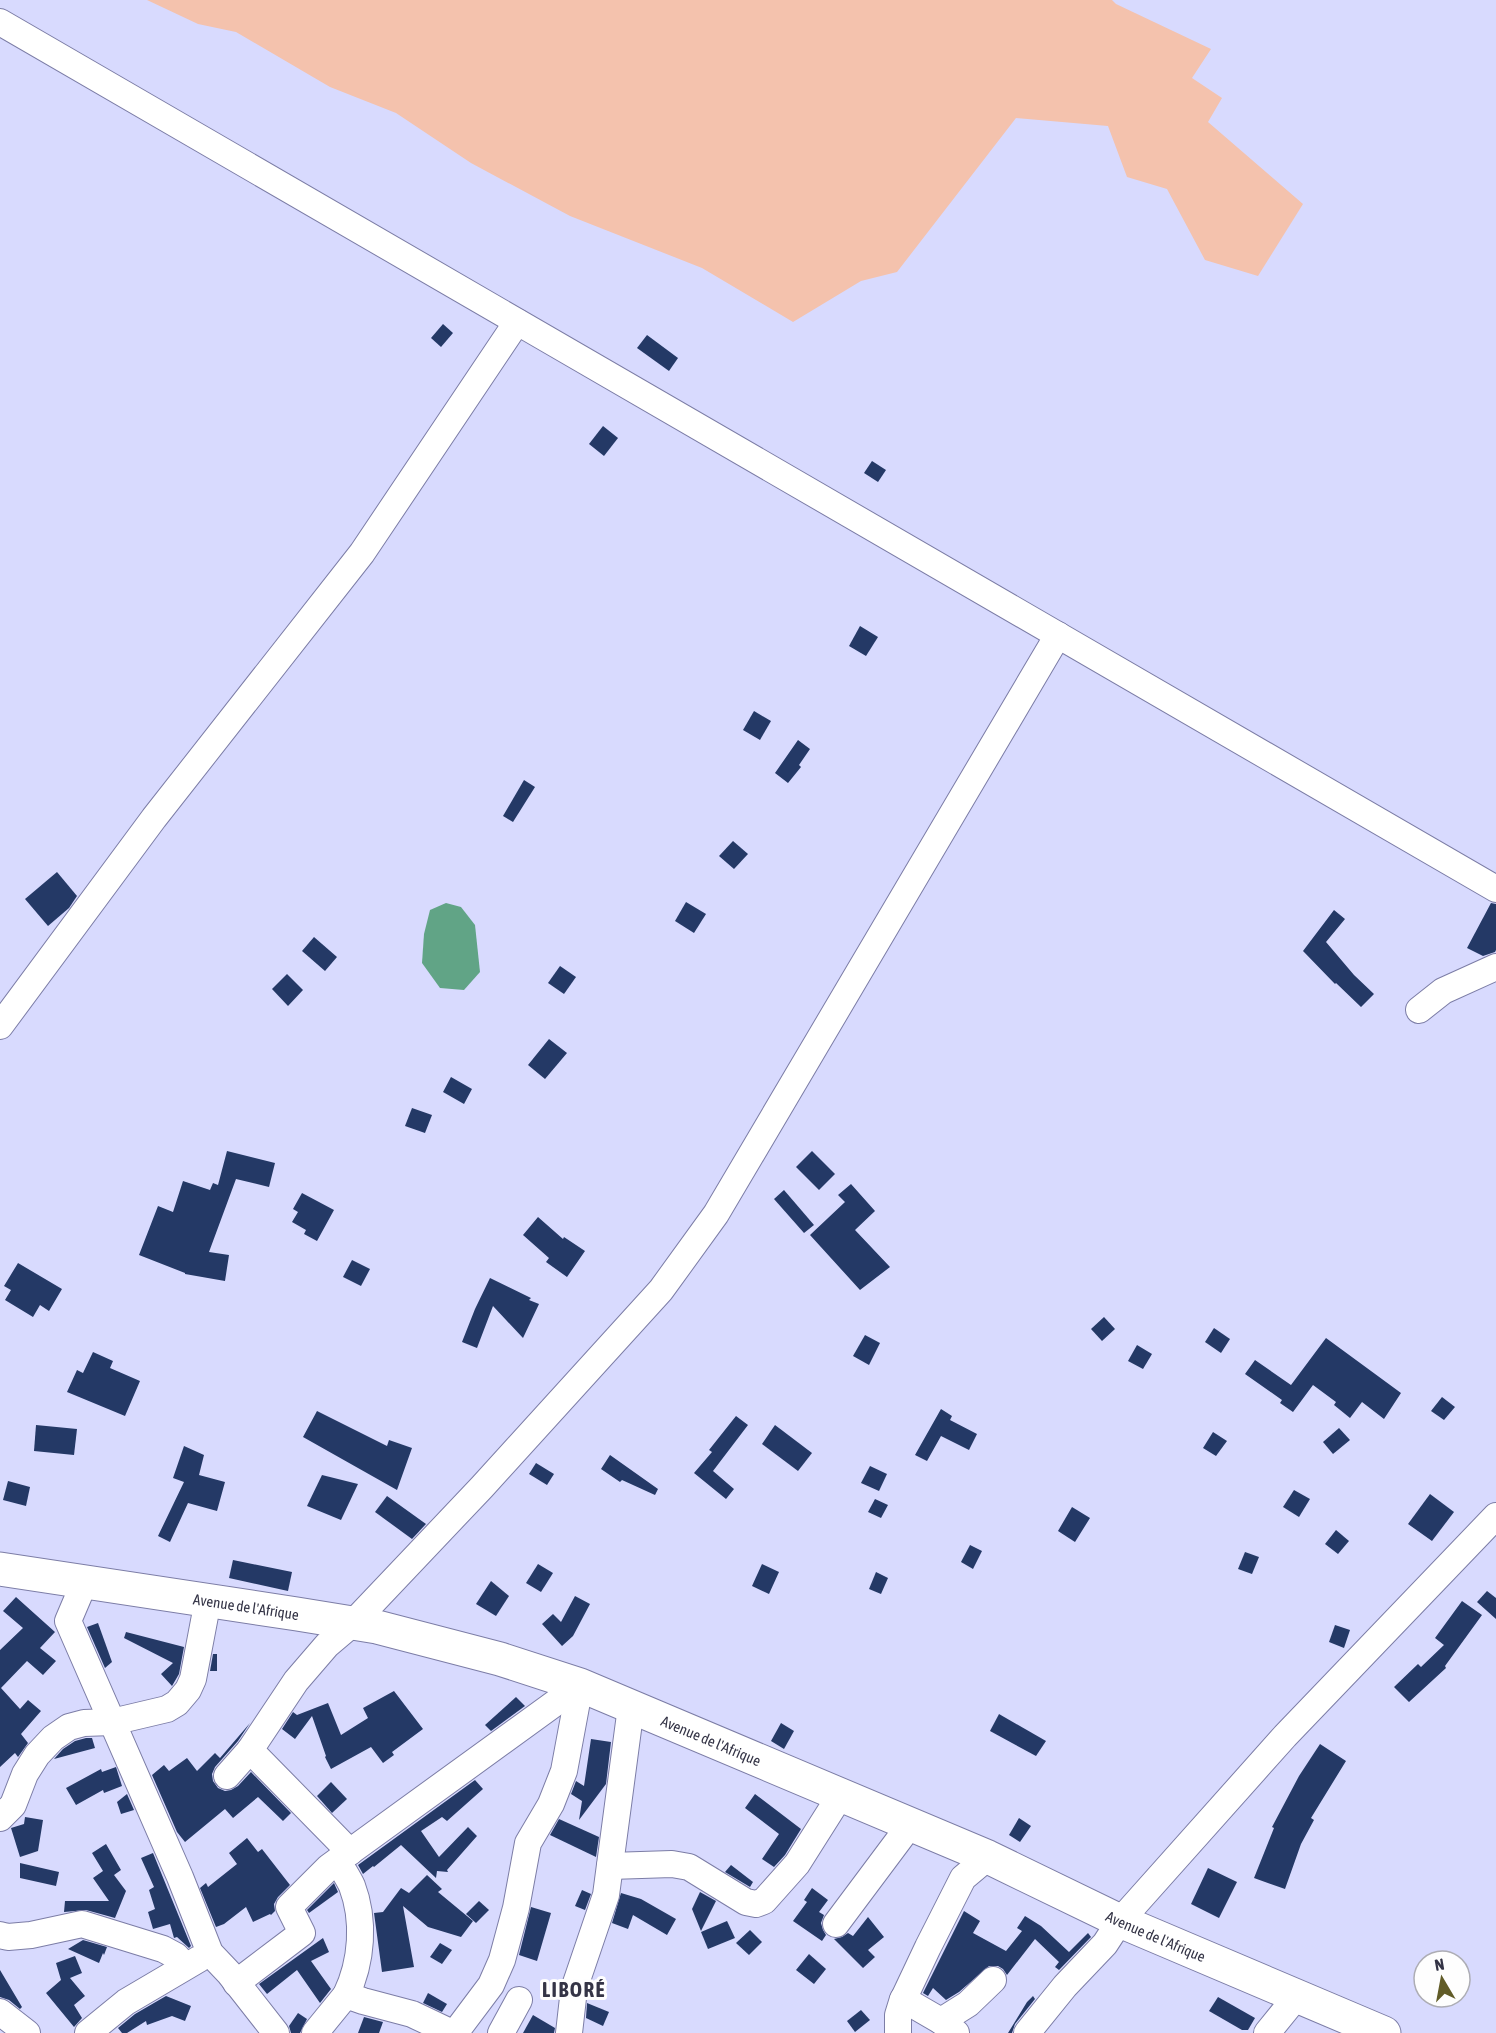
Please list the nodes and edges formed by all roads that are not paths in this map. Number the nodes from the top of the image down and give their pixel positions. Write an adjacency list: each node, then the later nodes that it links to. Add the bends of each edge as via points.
1 (0, 22): 2 (street)
2 (517, 322): 3 (street); 7 (street, via 362,553 154,818)
3 (1058, 635): 4 (street); 12 (street, via 716,1214 661,1290)
4 (1496, 889)
5 (1496, 967): 6 (street, via 1443,991)
6 (1419, 1010)
7 (0, 1026)
8 (1496, 1516): 24 (street, via 1285,1736)
9 (0, 1569): 10 (main road, Avenue de l'Afrique)
10 (85, 1581): 11 (main road, Avenue de l'Afrique); 15 (street, via 68,1621)
11 (208, 1600): 12 (main road, Avenue de l'Afrique); 15 (street, via 188,1690 167,1709)
12 (353, 1623): 13 (main road, Avenue de l'Afrique, via 500,1659); 16 (street, via 297,1681)
13 (580, 1685): 14 (main road, Avenue de l'Afrique); 21 (street); 41 (street, via 564,1771 551,1804 528,1843 502,1960 491,1985)
14 (631, 1707): 18 (main road, Avenue de l'Afrique); 23 (street)
15 (112, 1722): 19 (street, via 69,1727 53,1738 37,1755 13,1805); 27 (street)
16 (250, 1750): 17 (street); 21 (street)
17 (227, 1776)
18 (840, 1796): 20 (main road, Avenue de l'Afrique); 23 (street, via 797,1864 764,1901 756,1904 746,1902 688,1867)
19 (0, 1818)
20 (910, 1826): 22 (main road, Avenue de l'Afrique); 25 (street)
21 (344, 1857): 30 (street, via 289,1906 302,1933); 31 (street, via 357,1904 359,1931 358,1961)
22 (988, 1857): 24 (main road, Avenue de l'Afrique); 33 (street, via 963,1878)
23 (610, 1866): 43 (street, via 606,1895 574,1989)
24 (1120, 1921): 32 (main road, Avenue de l'Afrique); 45 (street, via 1106,1944)
25 (836, 1924)
26 (0, 1935): 28 (street, via 31,1935 82,1924 163,1950)
27 (210, 1953): 28 (street); 30 (street)
28 (185, 1966): 38 (street, via 126,2002)
29 (993, 1980): 36 (street)
30 (236, 1983): 39 (street)
31 (346, 1995): 40 (street); 41 (street, via 412,2014)
32 (1297, 1996): 46 (street); 47 (main road, Avenue de l'Afrique)
33 (903, 1999): 36 (street); 44 (street)
34 (519, 2000): 42 (street)
35 (0, 2012): 37 (street)
36 (948, 2027)
37 (27, 2033)
38 (88, 2033)
39 (276, 2033)
40 (315, 2033)
41 (454, 2033)
42 (501, 2033)
43 (569, 2033)
44 (898, 2033)
45 (1027, 2033)
46 (1266, 2033)
47 (1384, 2033)

